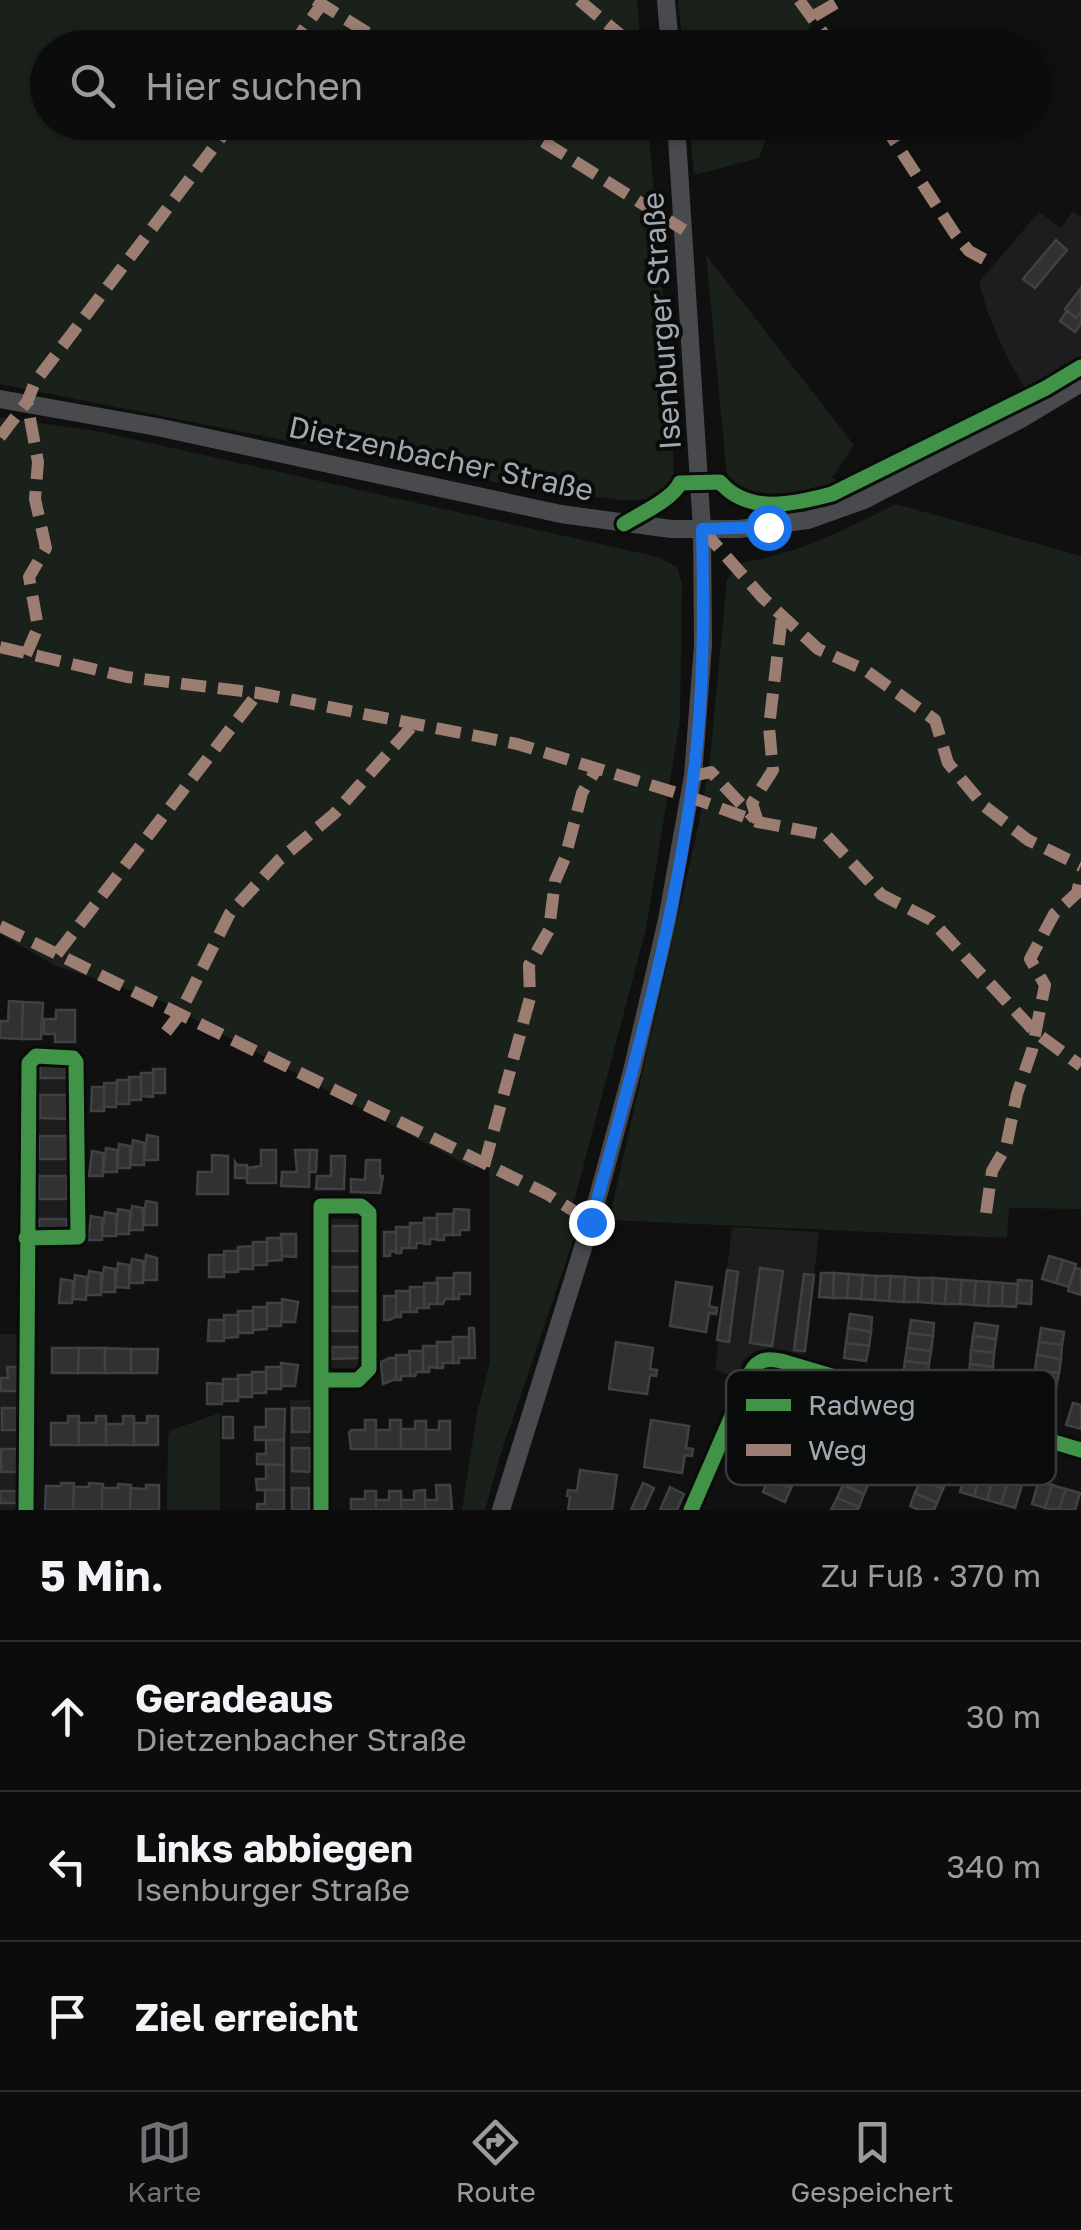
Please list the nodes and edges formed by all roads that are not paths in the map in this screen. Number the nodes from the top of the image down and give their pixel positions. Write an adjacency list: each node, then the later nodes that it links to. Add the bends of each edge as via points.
1 (666, 0): 2 (main road)
2 (668, 30)
3 (677, 140): 6 (main road, Isenburger Straße)
4 (1081, 383): 6 (main road, Dietzenbacher Straße, via 845,508 788,524)
5 (0, 400): 6 (main road, Dietzenbacher Straße, via 126,420 561,514)
6 (702, 529): 16 (main road, Isenburger Straße, via 698,732 667,920 591,1222)
7 (26, 1238): 7 (street, via 29,1063 36,1056 73,1058 78,1237); 14 (street)
8 (752, 1370): 9 (street, via 767,1360)
9 (813, 1370)
10 (321, 1380): 10 (street, via 358,1380 369,1369 369,1213 361,1206 321,1206); 15 (street)
11 (726, 1430): 17 (street)
12 (1056, 1443): 13 (street)
13 (1081, 1450)
14 (26, 1510)
15 (321, 1510)
16 (501, 1510)
17 (691, 1510)

